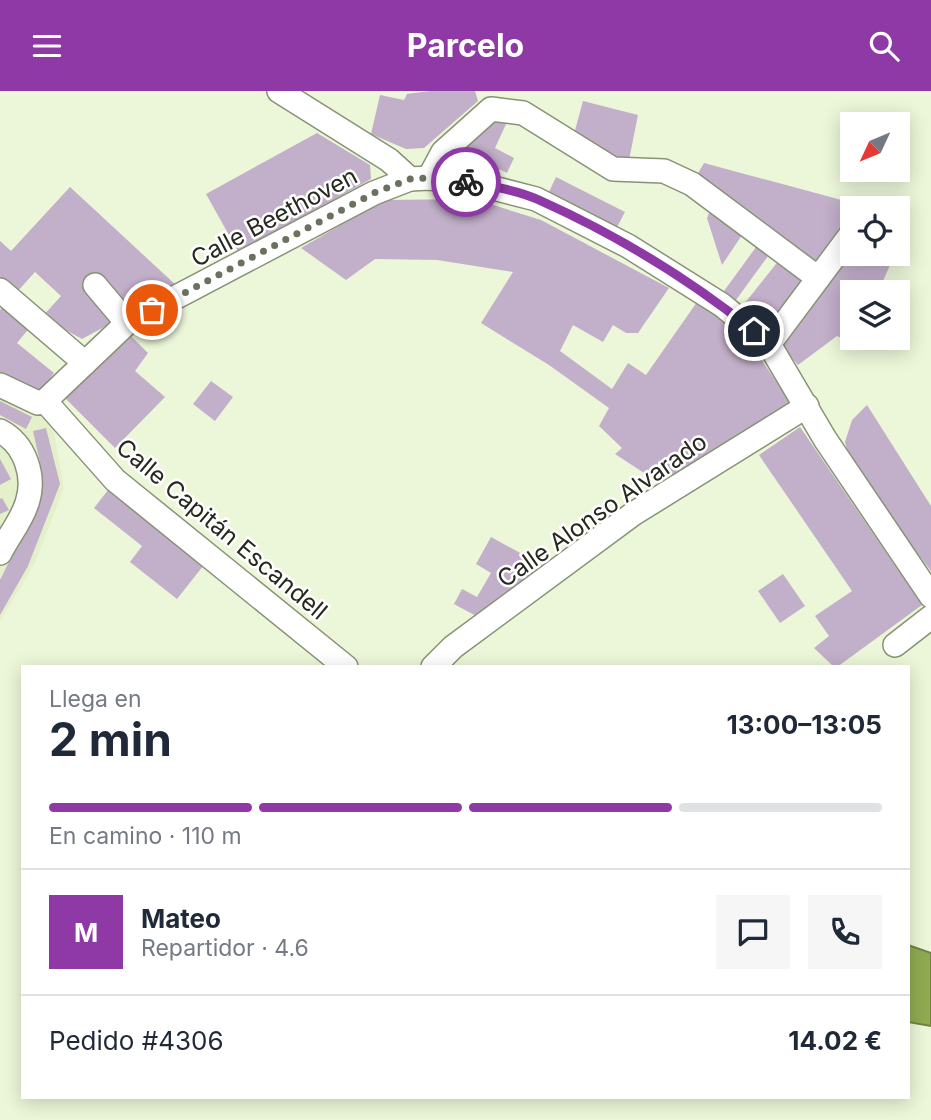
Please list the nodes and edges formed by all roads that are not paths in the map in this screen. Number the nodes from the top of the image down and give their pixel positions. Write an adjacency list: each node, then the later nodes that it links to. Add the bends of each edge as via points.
1 (279, 91): 2 (street)
2 (420, 179): 4 (street, via 491,109 523,113 613,169 664,171 692,184); 7 (street, Calle Beethoven, via 374,193); 8 (street, via 474,183 536,199 628,246 722,305)
3 (840, 249): 4 (street)
4 (818, 278): 8 (street)
5 (95, 285): 7 (street)
6 (0, 290): 9 (street)
7 (127, 323): 9 (street, Calle Beethoven)
8 (769, 344): 12 (street)
9 (85, 363): 11 (street, Calle Beethoven)
10 (0, 385): 11 (street, via 38,403)
11 (45, 401): 18 (street, Calle Capitán Escandell, via 115,480)
12 (807, 406): 15 (street); 19 (street, Calle Alonso Alvarado, via 634,514)
13 (0, 431): 14 (street, via 25,454 29,472 27,503)
14 (0, 552)
15 (931, 596)
16 (931, 617): 17 (street)
17 (895, 645)
18 (344, 665)
19 (435, 665)

